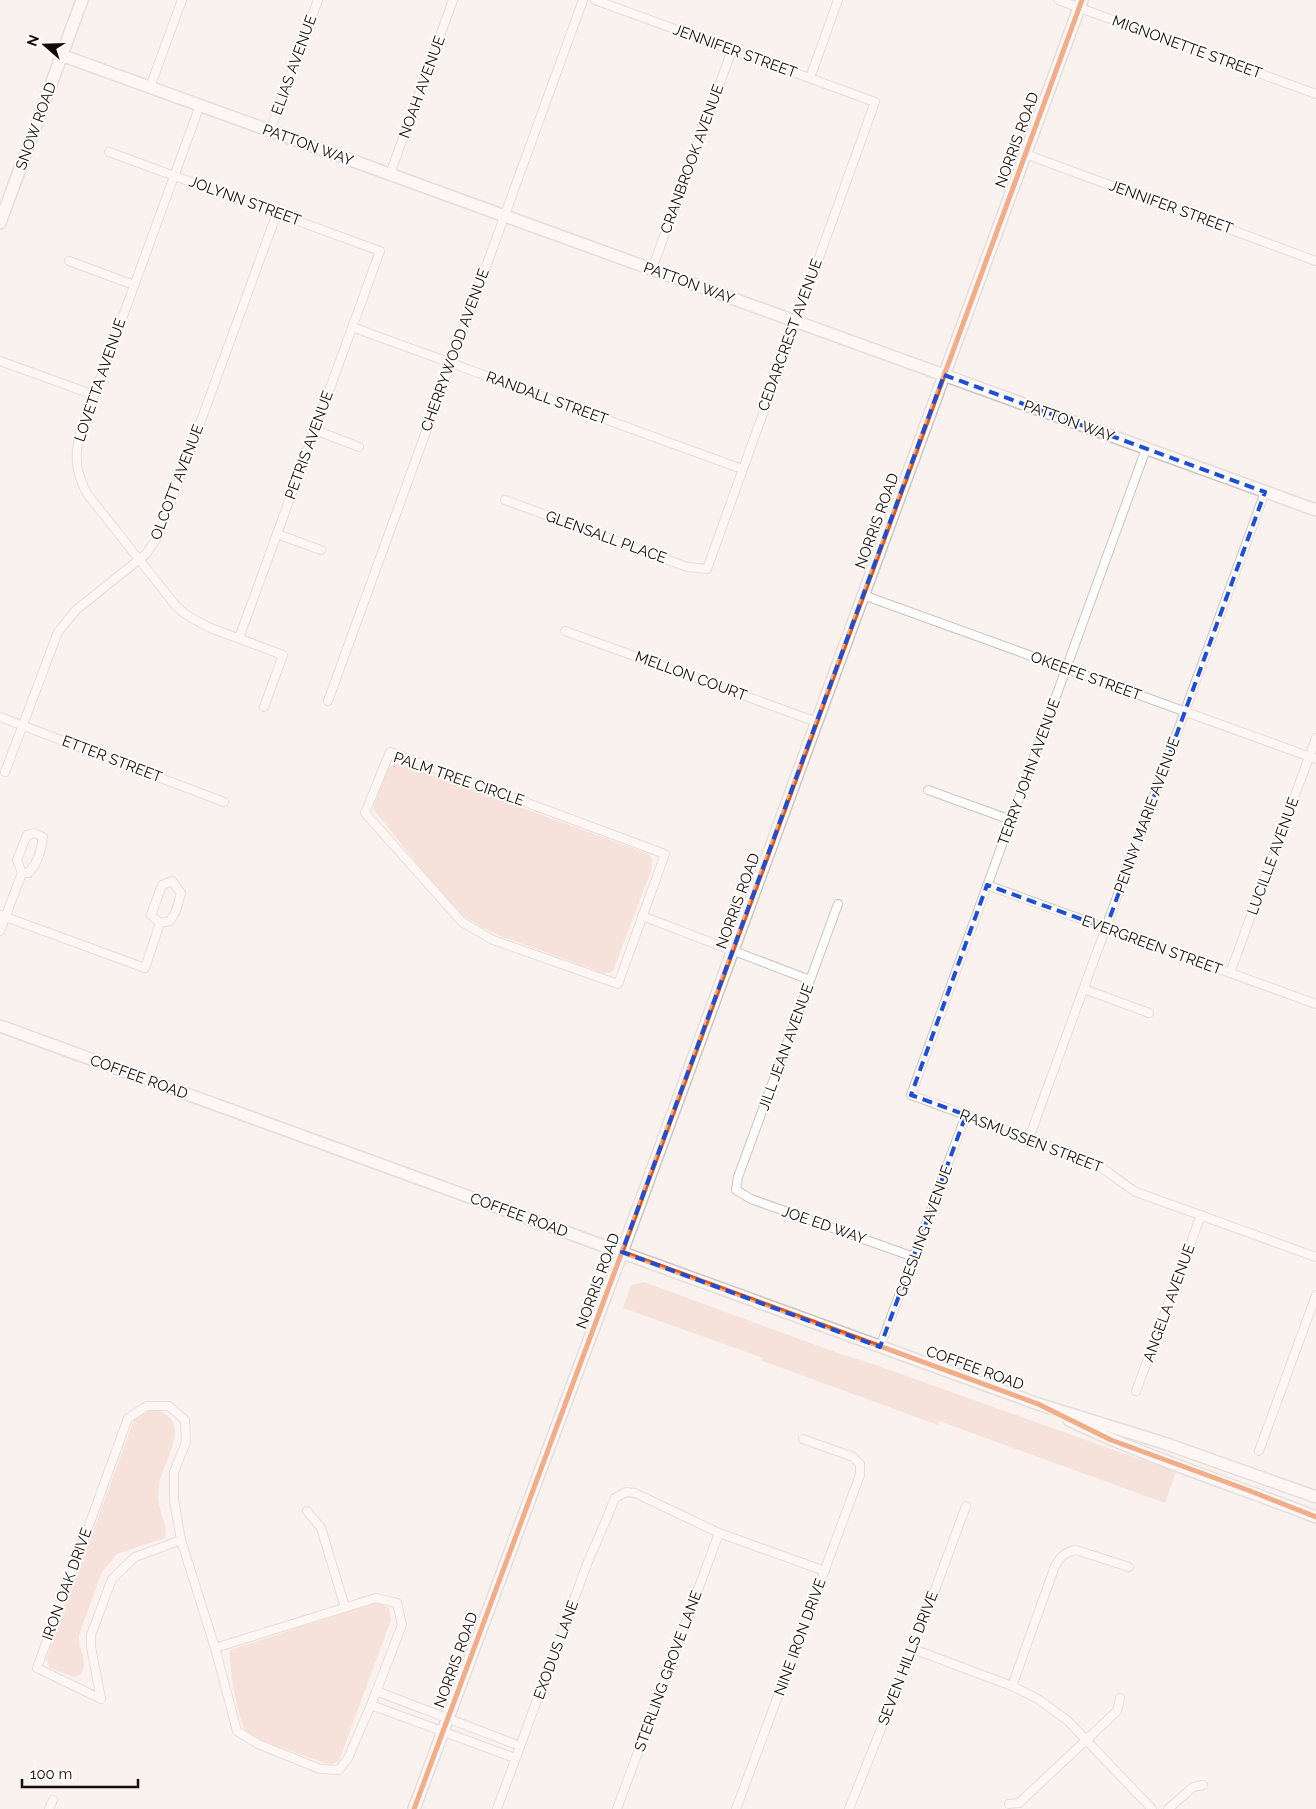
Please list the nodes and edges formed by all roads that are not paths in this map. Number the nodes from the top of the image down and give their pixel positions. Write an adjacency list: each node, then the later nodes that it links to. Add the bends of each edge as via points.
1 (82, 0): 11 (street, SNOW ROAD)
2 (182, 0): 13 (street)
3 (318, 0): 17 (street, ELIAS AVENUE)
4 (453, 0): 20 (street, NOAH AVENUE)
5 (583, 0): 23 (street, CHERRYWOOD AVENUE)
6 (595, 0): 10 (street, JENNIFER STREET)
7 (838, 0): 12 (street)
8 (1058, 0): 9 (street, MIGNONETTE STREET)
9 (1080, 4): 14 (street, MIGNONETTE STREET); 19 (street, NORRIS ROAD)
10 (732, 50): 12 (street, JENNIFER STREET); 28 (street, CRANBROOK AVENUE)
11 (61, 55): 13 (street, PATTON WAY); 24 (street, SNOW ROAD)
12 (810, 78): 15 (street, JENNIFER STREET)
13 (150, 87): 16 (street, PATTON WAY)
14 (1316, 94)
15 (875, 102): 30 (street, CEDARCREST AVENUE)
16 (200, 105): 17 (street, PATTON WAY); 21 (street, LOVETTA AVENUE)
17 (270, 131): 20 (street, PATTON WAY)
18 (109, 152): 21 (street, JOLYNN STREET)
19 (1025, 154): 27 (street, JENNIFER STREET); 34 (street, NORRIS ROAD)
20 (390, 174): 23 (street, PATTON WAY)
21 (174, 175): 22 (street, JOLYNN STREET); 29 (street, LOVETTA AVENUE)
22 (277, 213): 25 (street, JOLYNN STREET); 45 (street, OLCOTT AVENUE, via 159,535)
23 (504, 216): 28 (street, PATTON WAY); 33 (street, CHERRYWOOD AVENUE)
24 (0, 223)
25 (380, 251): 31 (street, PETRIS AVENUE)
26 (69, 261): 29 (street)
27 (1316, 261)
28 (652, 269): 30 (street, PATTON WAY)
29 (134, 285): 35 (street, LOVETTA AVENUE)
30 (795, 322): 34 (street, PATTON WAY); 39 (street, CEDARCREST AVENUE)
31 (352, 327): 33 (street, RANDALL STREET); 36 (street, PETRIS AVENUE)
32 (0, 361): 35 (street)
33 (450, 363): 39 (street, RANDALL STREET); 51 (street, CHERRYWOOD AVENUE)
34 (944, 375): 38 (street, PATTON WAY); 47 (street, NORRIS ROAD)
35 (94, 395): 45 (street, LOVETTA AVENUE, via 78,437 78,473 88,495)
36 (315, 430): 37 (street); 43 (street, PETRIS AVENUE)
37 (359, 447)
38 (1146, 449): 40 (street, PATTON WAY); 50 (street, TERRY JOHN AVENUE)
39 (742, 469): 46 (street, CEDARCREST AVENUE)
40 (1265, 492): 42 (street, PATTON WAY); 53 (street, PENNY MARIE AVENUE)
41 (505, 500): 46 (street, GLENSALL PLACE, via 688,566)
42 (1316, 510)
43 (277, 534): 44 (street); 49 (street, PETRIS AVENUE)
44 (321, 550)
45 (139, 560): 49 (street, LOVETTA AVENUE, via 185,614); 56 (street, OLCOTT AVENUE, via 66,621 53,643)
46 (707, 569)
47 (863, 595): 50 (street, OKEEFE STREET); 55 (street, NORRIS ROAD)
48 (565, 630): 55 (street, MELLON COURT)
49 (239, 638): 52 (street, LOVETTA AVENUE, via 283,654)
50 (1066, 669): 53 (street, OKEEFE STREET); 62 (street, TERRY JOHN AVENUE)
51 (328, 701)
52 (264, 707)
53 (1185, 712): 58 (street, OKEEFE STREET); 69 (street, PENNY MARIE AVENUE)
54 (0, 717): 56 (street, ETTER STREET)
55 (817, 722): 71 (street, NORRIS ROAD)
56 (24, 725): 59 (street, OLCOTT AVENUE); 61 (street, ETTER STREET)
57 (1316, 738): 58 (street, LUCILLE AVENUE)
58 (1313, 758): 72 (street, LUCILLE AVENUE)
59 (5, 772)
60 (928, 790): 62 (street)
61 (224, 802)
62 (1011, 820): 64 (street, TERRY JOHN AVENUE)
63 (22, 873): 63 (street, via 17,860 21,847 27,835 35,833 43,837 40,852 29,874); 66 (street)
64 (988, 885): 69 (street, EVERGREEN STREET); 78 (street, TERRY JOHN AVENUE)
65 (838, 904): 73 (street, JILL JEAN AVENUE)
66 (3, 916): 68 (street, via 144,968); 70 (street)
67 (642, 916): 67 (street, PALM TREE CIRCLE, via 618,984 493,940 462,922 365,813 390,752 665,854); 71 (street)
68 (160, 923): 68 (street, via 151,915 162,885 172,881 181,893 176,911 170,921)
69 (1106, 928): 72 (street, EVERGREEN STREET); 74 (street, PENNY MARIE AVENUE)
70 (0, 931)
71 (732, 951): 73 (street); 83 (street, NORRIS ROAD)
72 (1230, 973): 75 (street, EVERGREEN STREET)
73 (810, 980): 81 (street, JILL JEAN AVENUE)
74 (1084, 989): 76 (street); 80 (street, PENNY MARIE AVENUE)
75 (1316, 1004)
76 (1149, 1013)
77 (0, 1026): 83 (street, COFFEE ROAD)
78 (911, 1095): 79 (street, RASMUSSEN STREET)
79 (966, 1115): 80 (street, RASMUSSEN STREET); 84 (street, GOESLING AVENUE)
80 (1029, 1138): 82 (street, RASMUSSEN STREET, via 1100,1165 1136,1192)
81 (736, 1190): 84 (street, JOE ED WAY, via 751,1199)
82 (1201, 1215): 85 (street, RASMUSSEN STREET); 88 (street, ANGELA AVENUE)
83 (622, 1252): 87 (street, COFFEE ROAD); 107 (street, NORRIS ROAD)
84 (914, 1257): 87 (street, GOESLING AVENUE)
85 (1316, 1257)
86 (1316, 1294): 91 (street)
87 (880, 1347): 89 (street, COFFEE ROAD)
88 (1136, 1391)
89 (1038, 1404): 92 (street, COFFEE ROAD, via 1164,1443); 95 (street, COFFEE ROAD, via 1111,1440)
90 (803, 1439): 99 (street, NINE IRON DRIVE, via 853,1457 860,1464 860,1476)
91 (1258, 1451)
92 (1316, 1497)
93 (966, 1506): 102 (street, SEVEN HILLS DRIVE)
94 (307, 1511): 100 (street, via 321,1528)
95 (1316, 1517)
96 (719, 1533): 99 (street); 110 (street, EXODUS LANE, via 635,1494 626,1492 615,1498); 118 (street, STERLING GROVE LANE)
97 (181, 1540): 97 (street, IRON OAK DRIVE, via 174,1500 174,1472 186,1442 185,1420 169,1406 147,1406 128,1418 36,1668 101,1699 91,1635 112,1578 135,1557); 101 (street, IRON OAK DRIVE)
98 (1129, 1567): 103 (street, via 1076,1550 1062,1555 1055,1566)
99 (824, 1571): 119 (street, NINE IRON DRIVE)
100 (345, 1607): 101 (street, IRON OAK DRIVE); 104 (street, IRON OAK DRIVE, via 376,1598 397,1603 402,1625)
101 (215, 1648): 106 (street, IRON OAK DRIVE, via 237,1731 258,1744 320,1769 339,1770 348,1758)
102 (913, 1649): 103 (street); 120 (street, SEVEN HILLS DRIVE)
103 (1012, 1686): 109 (street, via 1054,1709)
104 (376, 1692): 106 (street, IRON OAK DRIVE); 107 (street)
105 (1120, 1698): 109 (street, via 1117,1710)
106 (371, 1704): 108 (street)
107 (448, 1720): 108 (street, NORRIS ROAD); 110 (street)
108 (443, 1731): 111 (street); 116 (street, NORRIS ROAD)
109 (1086, 1740): 114 (street, via 1019,1803); 121 (street)
110 (520, 1746): 111 (street, EXODUS LANE)
111 (515, 1758): 117 (street, EXODUS LANE)
112 (1203, 1785): 122 (street, via 1193,1786)
113 (53, 1800): 115 (street)
114 (1010, 1804)
115 (49, 1809)
116 (414, 1809)
117 (496, 1809)
118 (617, 1809)
119 (736, 1809)
120 (850, 1809)
121 (1152, 1809)
122 (1168, 1809)

